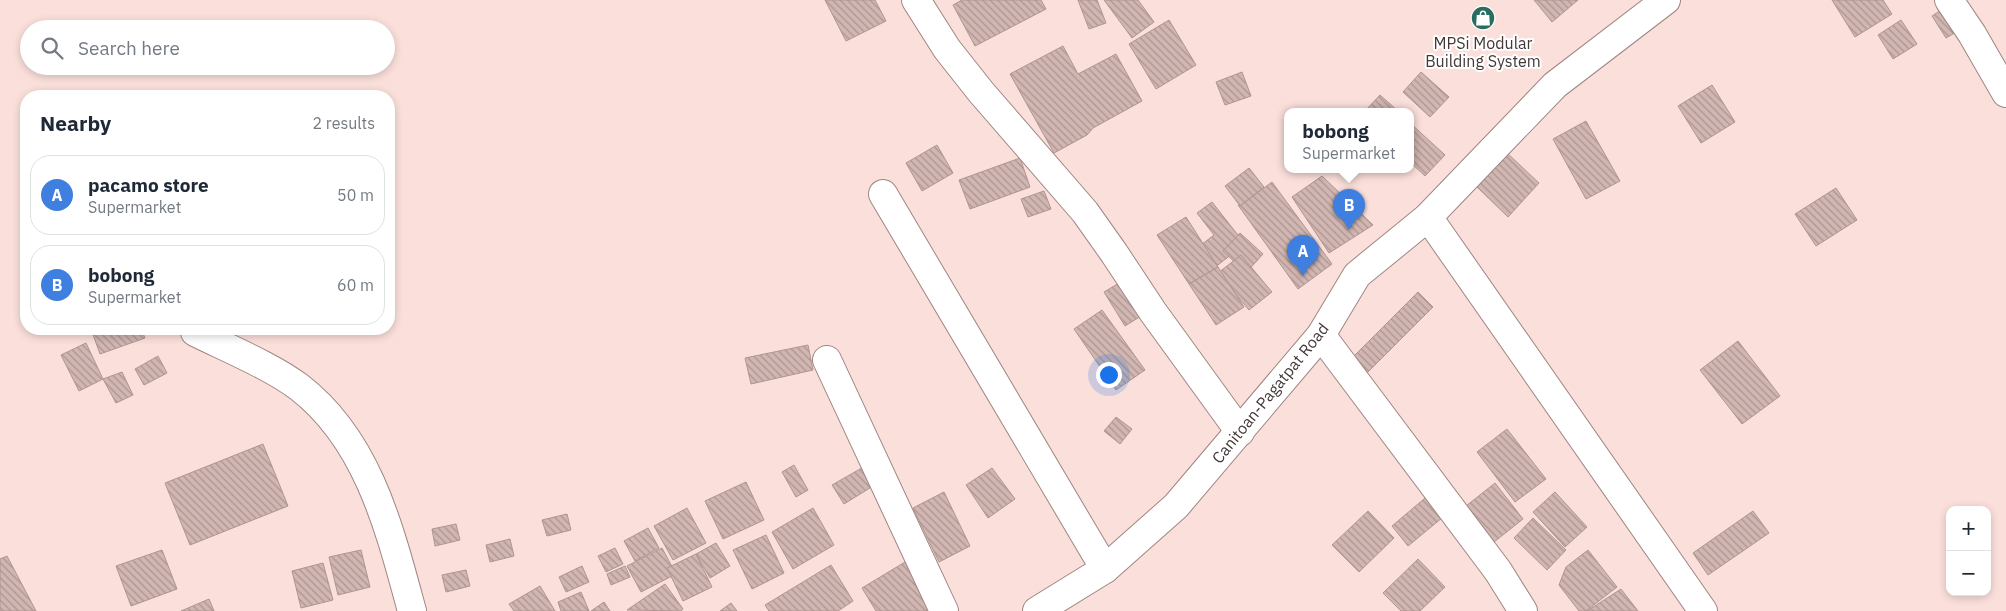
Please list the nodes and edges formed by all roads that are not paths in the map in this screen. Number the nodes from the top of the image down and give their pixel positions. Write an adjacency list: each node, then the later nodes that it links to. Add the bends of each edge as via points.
1 (916, 0): 10 (street, via 947,49 981,92 1085,212)
2 (1949, 0): 4 (street)
3 (1663, 1): 6 (street, Canitoan-Pagatpat Road, via 1555,85)
4 (2006, 94)
5 (883, 194): 11 (street)
6 (1428, 217): 8 (street, Canitoan-Pagatpat Road, via 1357,275); 16 (street)
7 (201, 335): 12 (street, via 299,387 322,407 344,435 381,505)
8 (1321, 335): 10 (street, Canitoan-Pagatpat Road); 15 (street, via 1498,571)
9 (827, 360): 13 (street)
10 (1240, 432): 11 (street, Canitoan-Pagatpat Road, via 1176,506)
11 (1105, 569): 14 (street, Canitoan-Pagatpat Road)
12 (412, 611)
13 (944, 611)
14 (1037, 611)
15 (1523, 611)
16 (1703, 611)

